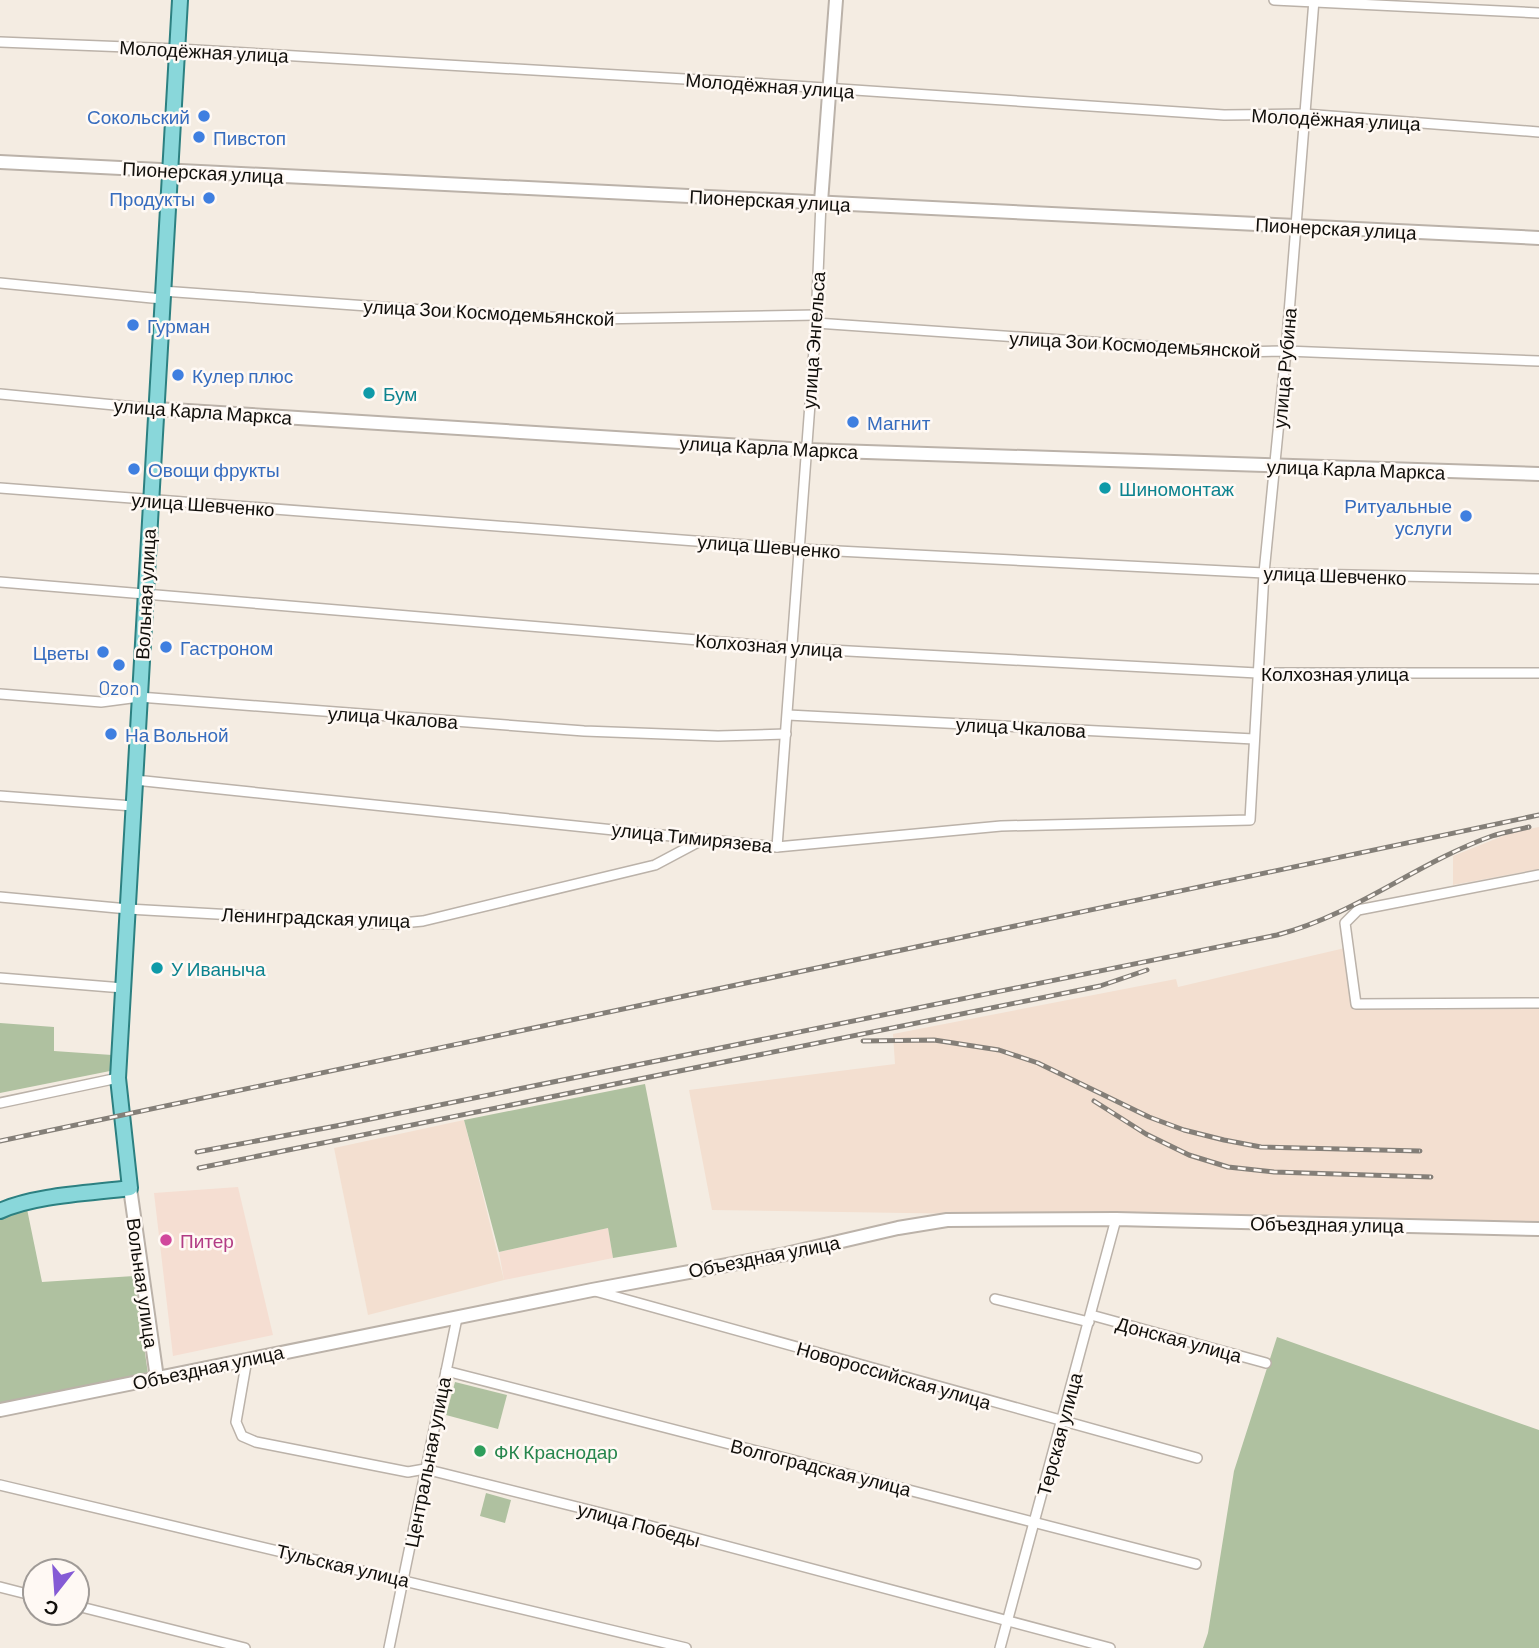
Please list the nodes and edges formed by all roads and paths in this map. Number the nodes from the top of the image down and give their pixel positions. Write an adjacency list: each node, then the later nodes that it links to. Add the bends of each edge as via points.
1 (180, 0): 7 (main road, Вольная улица)
2 (836, 0): 8 (street, улица Энгельса)
3 (1274, 0): 4 (street)
4 (1314, 1): 5 (street); 9 (street, улица Рубина)
5 (1539, 13)
6 (0, 42): 7 (street, Молодёжная улица)
7 (178, 49): 8 (street, Молодёжная улица); 12 (main road, Вольная улица)
8 (831, 89): 9 (street, Молодёжная улица, via 1224,115); 13 (street, улица Энгельса)
9 (1304, 114): 10 (street, Молодёжная улица); 14 (street, улица Рубина)
10 (1539, 132)
11 (0, 162): 12 (street, Пионерская улица)
12 (170, 170): 13 (street, Пионерская улица); 17 (main road, Вольная улица)
13 (821, 202): 14 (street, Пионерская улица); 18 (street, улица Энгельса)
14 (1296, 225): 15 (street, Пионерская улица); 19 (street, улица Рубина)
15 (1539, 238)
16 (0, 283): 17 (street, улица Зои Космодемьянской)
17 (162, 295): 18 (street, улица Зои Космодемьянской, via 594,319); 22 (main road, Вольная улица)
18 (816, 319): 19 (street, улица Зои Космодемьянской, via 1237,352); 23 (street, улица Энгельса)
19 (1286, 351): 20 (street, улица Зои Космодемьянской); 24 (street, улица Рубина)
20 (1539, 361)
21 (0, 394): 22 (street, улица Карла Маркса)
22 (156, 408): 23 (street, улица Карла Маркса); 27 (main road, Вольная улица)
23 (806, 450): 24 (street, улица Карла Маркса); 28 (street, улица Энгельса)
24 (1276, 467): 25 (street, улица Карла Маркса); 29 (street, улица Рубина)
25 (1539, 474)
26 (0, 488): 27 (street, улица Шевченко)
27 (150, 500): 28 (street, улица Шевченко); 32 (main road, Вольная улица)
28 (799, 549): 29 (street, улица Шевченко); 33 (street, улица Энгельса)
29 (1264, 573): 30 (street, улица Шевченко); 34 (street, улица Рубина)
30 (1539, 579)
31 (0, 582): 32 (street, Колхозная улица)
32 (145, 594): 33 (street, Колхозная улица); 37 (main road, Вольная улица)
33 (793, 648): 34 (street, Колхозная улица); 38 (street, улица Энгельса)
34 (1257, 673): 35 (street, Колхозная улица); 40 (street, улица Рубина)
35 (1539, 673)
36 (0, 694): 37 (street, улица Чкалова, via 100,702)
37 (139, 697): 39 (street, улица Чкалова, via 583,731); 41 (main road, Вольная улица)
38 (788, 715): 39 (street, улица Энгельса); 40 (street, улица Чкалова)
39 (786, 734): 46 (street, улица Энгельса)
40 (1254, 739): 44 (street, улица Рубина)
41 (135, 780): 43 (main road, Вольная улица); 45 (street, улица Тимирязева)
42 (0, 796): 43 (street)
43 (133, 806): 49 (main road, Вольная улица)
44 (1250, 820): 46 (street, улица Тимирязева, via 1001,826)
45 (704, 839): 46 (street, улица Тимирязева); 49 (street, Ленинградская улица, via 655,865 423,921 391,924)
46 (776, 846)
47 (1539, 875): 52 (street, via 1358,910 1345,923 1356,1004)
48 (0, 897): 49 (street, Ленинградская улица)
49 (128, 909): 51 (main road, Вольная улица)
50 (0, 978): 51 (street)
51 (123, 988): 53 (main road, Вольная улица)
52 (1539, 1003)
53 (118, 1078): 54 (street); 55 (main road, Вольная улица)
54 (0, 1102)
55 (130, 1188): 56 (main road); 66 (street, Вольная улица)
56 (0, 1210)
57 (1116, 1219): 58 (street, Объездная улица); 59 (street, Объездная улица, via 947,1220); 62 (street, Терская улица)
58 (1539, 1228)
59 (592, 1290): 61 (street, Объездная улица); 68 (street, Новороссийская улица)
60 (995, 1299): 62 (street, Донская улица)
61 (457, 1318): 63 (street, Объездная улица); 65 (street, Центральная улица)
62 (1090, 1318): 64 (street, Донская улица); 68 (street, Терская улица)
63 (247, 1359): 66 (street, Объездная улица); 70 (street, улица Победы, via 236,1422 242,1436 408,1472)
64 (1266, 1363)
65 (446, 1371): 70 (street, Центральная улица); 72 (street, Волгоградская улица)
66 (156, 1378): 67 (street, Объездная улица)
67 (0, 1410)
68 (1063, 1422): 69 (street, Новороссийская улица); 72 (street, Терская улица)
69 (1197, 1458)
70 (425, 1469): 74 (street, Центральная улица); 78 (street, улица Победы)
71 (0, 1485): 74 (street, Тульская улица)
72 (1034, 1521): 73 (street, Волгоградская улица); 78 (street, Терская улица)
73 (1196, 1564)
74 (404, 1579): 80 (street, Центральная улица); 81 (street, Тульская улица)
75 (0, 1587): 76 (street)
76 (21, 1592)
77 (91, 1610): 79 (street)
78 (1006, 1622): 82 (street, Терская улица); 83 (street, улица Победы)
79 (245, 1648)
80 (389, 1648)
81 (686, 1648)
82 (1000, 1648)
83 (1110, 1648)

